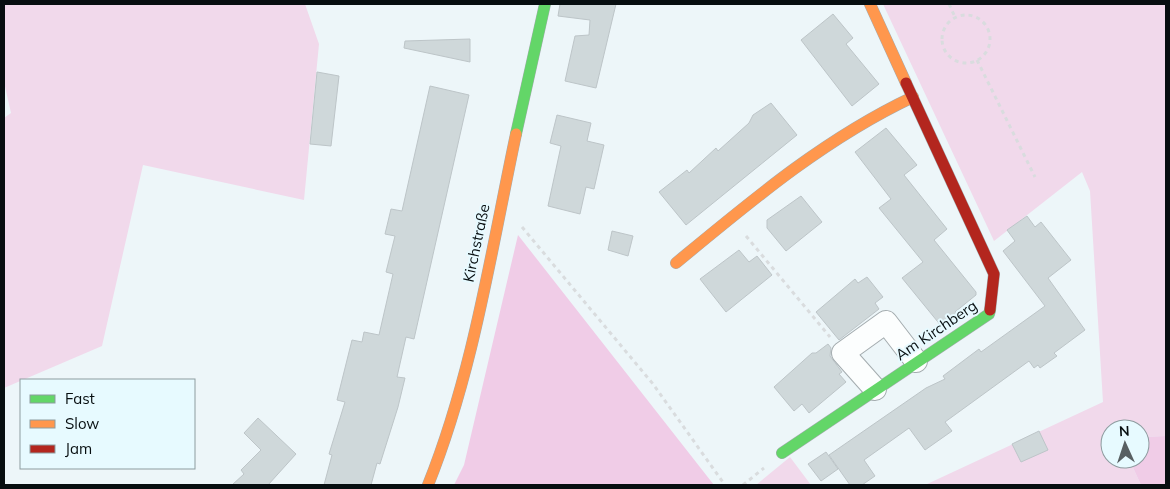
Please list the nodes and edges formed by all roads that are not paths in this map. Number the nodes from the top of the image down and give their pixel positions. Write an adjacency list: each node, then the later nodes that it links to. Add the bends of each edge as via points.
1 (545, 4): 8 (street, Kirchstraße, via 461,388 444,446)
2 (870, 4): 3 (street, Am Kirchberg)
3 (913, 97): 4 (street, via 884,109 804,161); 5 (street, Am Kirchberg, via 994,274 989,314)
4 (676, 264)
5 (916, 361): 6 (street, Am Kirchberg); 6 (street, via 886,322 843,354)
6 (875, 389): 7 (street, Am Kirchberg)
7 (782, 453)
8 (428, 485)

